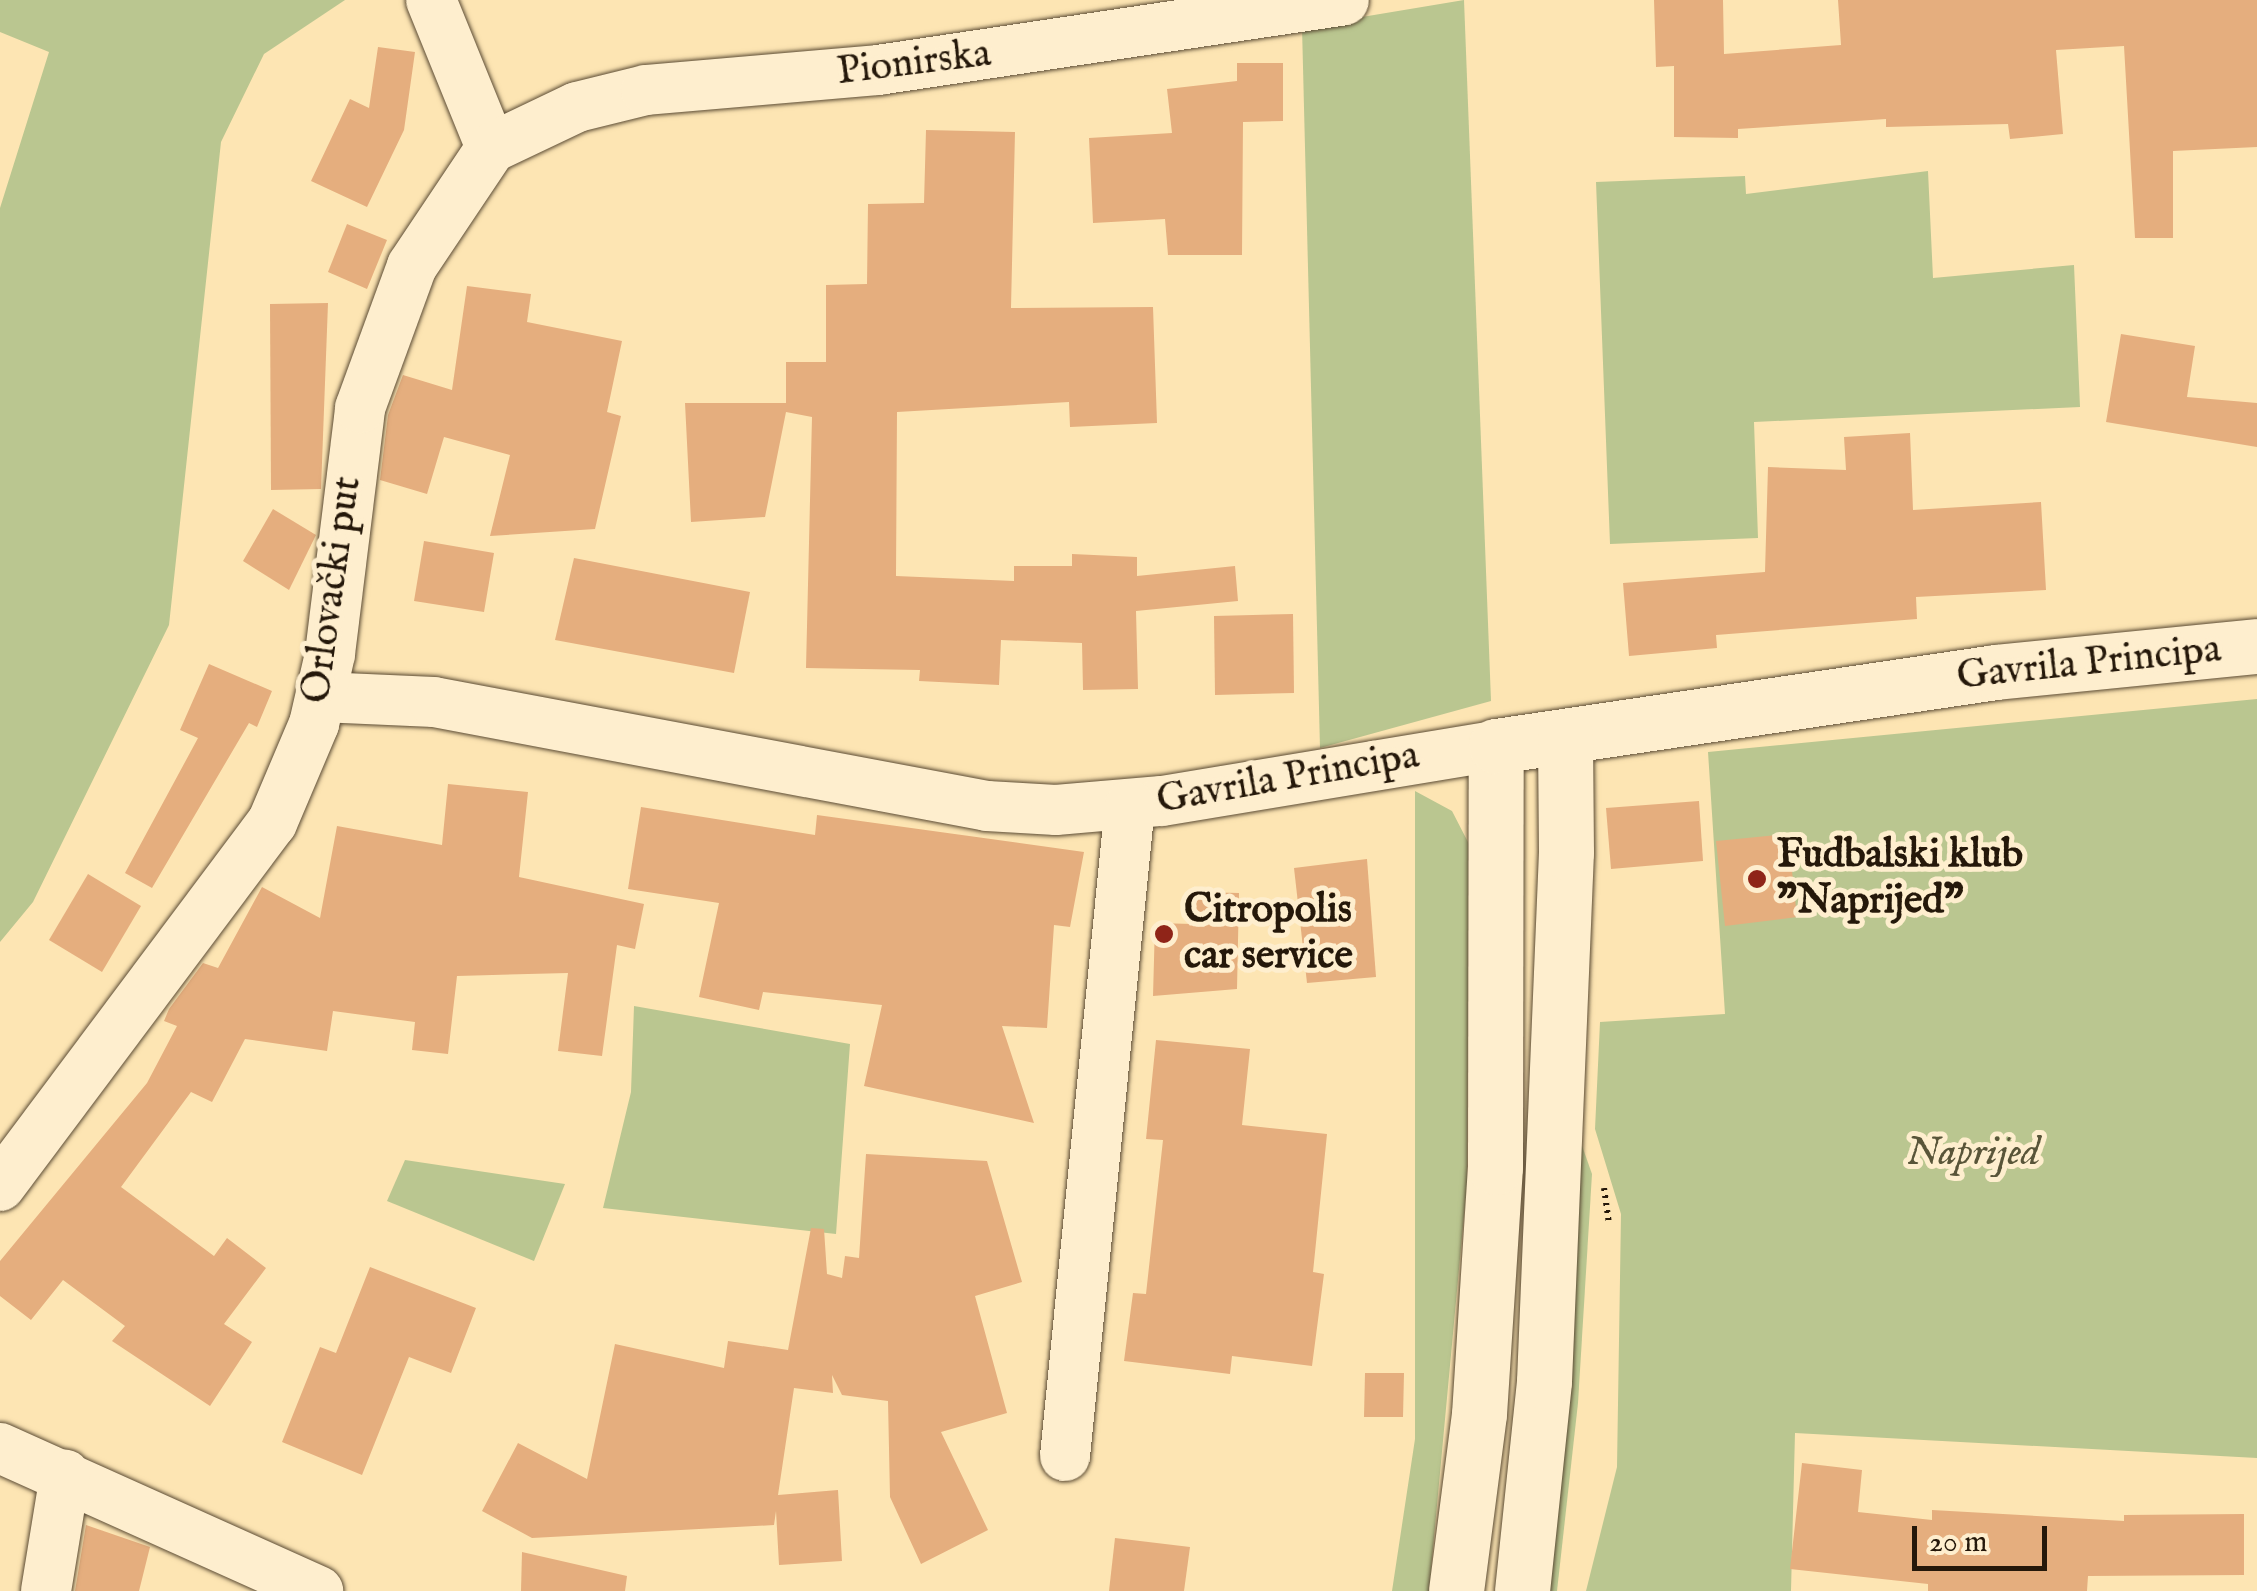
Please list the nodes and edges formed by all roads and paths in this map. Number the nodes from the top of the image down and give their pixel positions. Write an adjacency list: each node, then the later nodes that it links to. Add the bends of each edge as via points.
1 (431, 0): 3 (street)
2 (1344, 0): 3 (street, Pionirska, via 878,70 646,90 577,107)
3 (491, 148): 5 (street, Orlovački put, via 412,266 360,408 348,544)
4 (2257, 646): 6 (main road, Gavrila Principa, via 1996,672)
5 (321, 696): 8 (street, Gavrila Principa, via 434,702 987,806); 9 (street, Orlovački put, via 272,823)
6 (1565, 736): 7 (main road, Gavrila Principa); 16 (main road, via 1566,869 1544,1381)
7 (1496, 746): 8 (street, Gavrila Principa); 15 (main road, via 1495,1167 1479,1414)
8 (1130, 805): 11 (street)
9 (0, 1186)
10 (0, 1448): 12 (street)
11 (1065, 1456)
12 (65, 1476): 13 (street); 14 (street)
13 (46, 1591)
14 (318, 1591)
15 (1456, 1591)
16 (1522, 1591)

